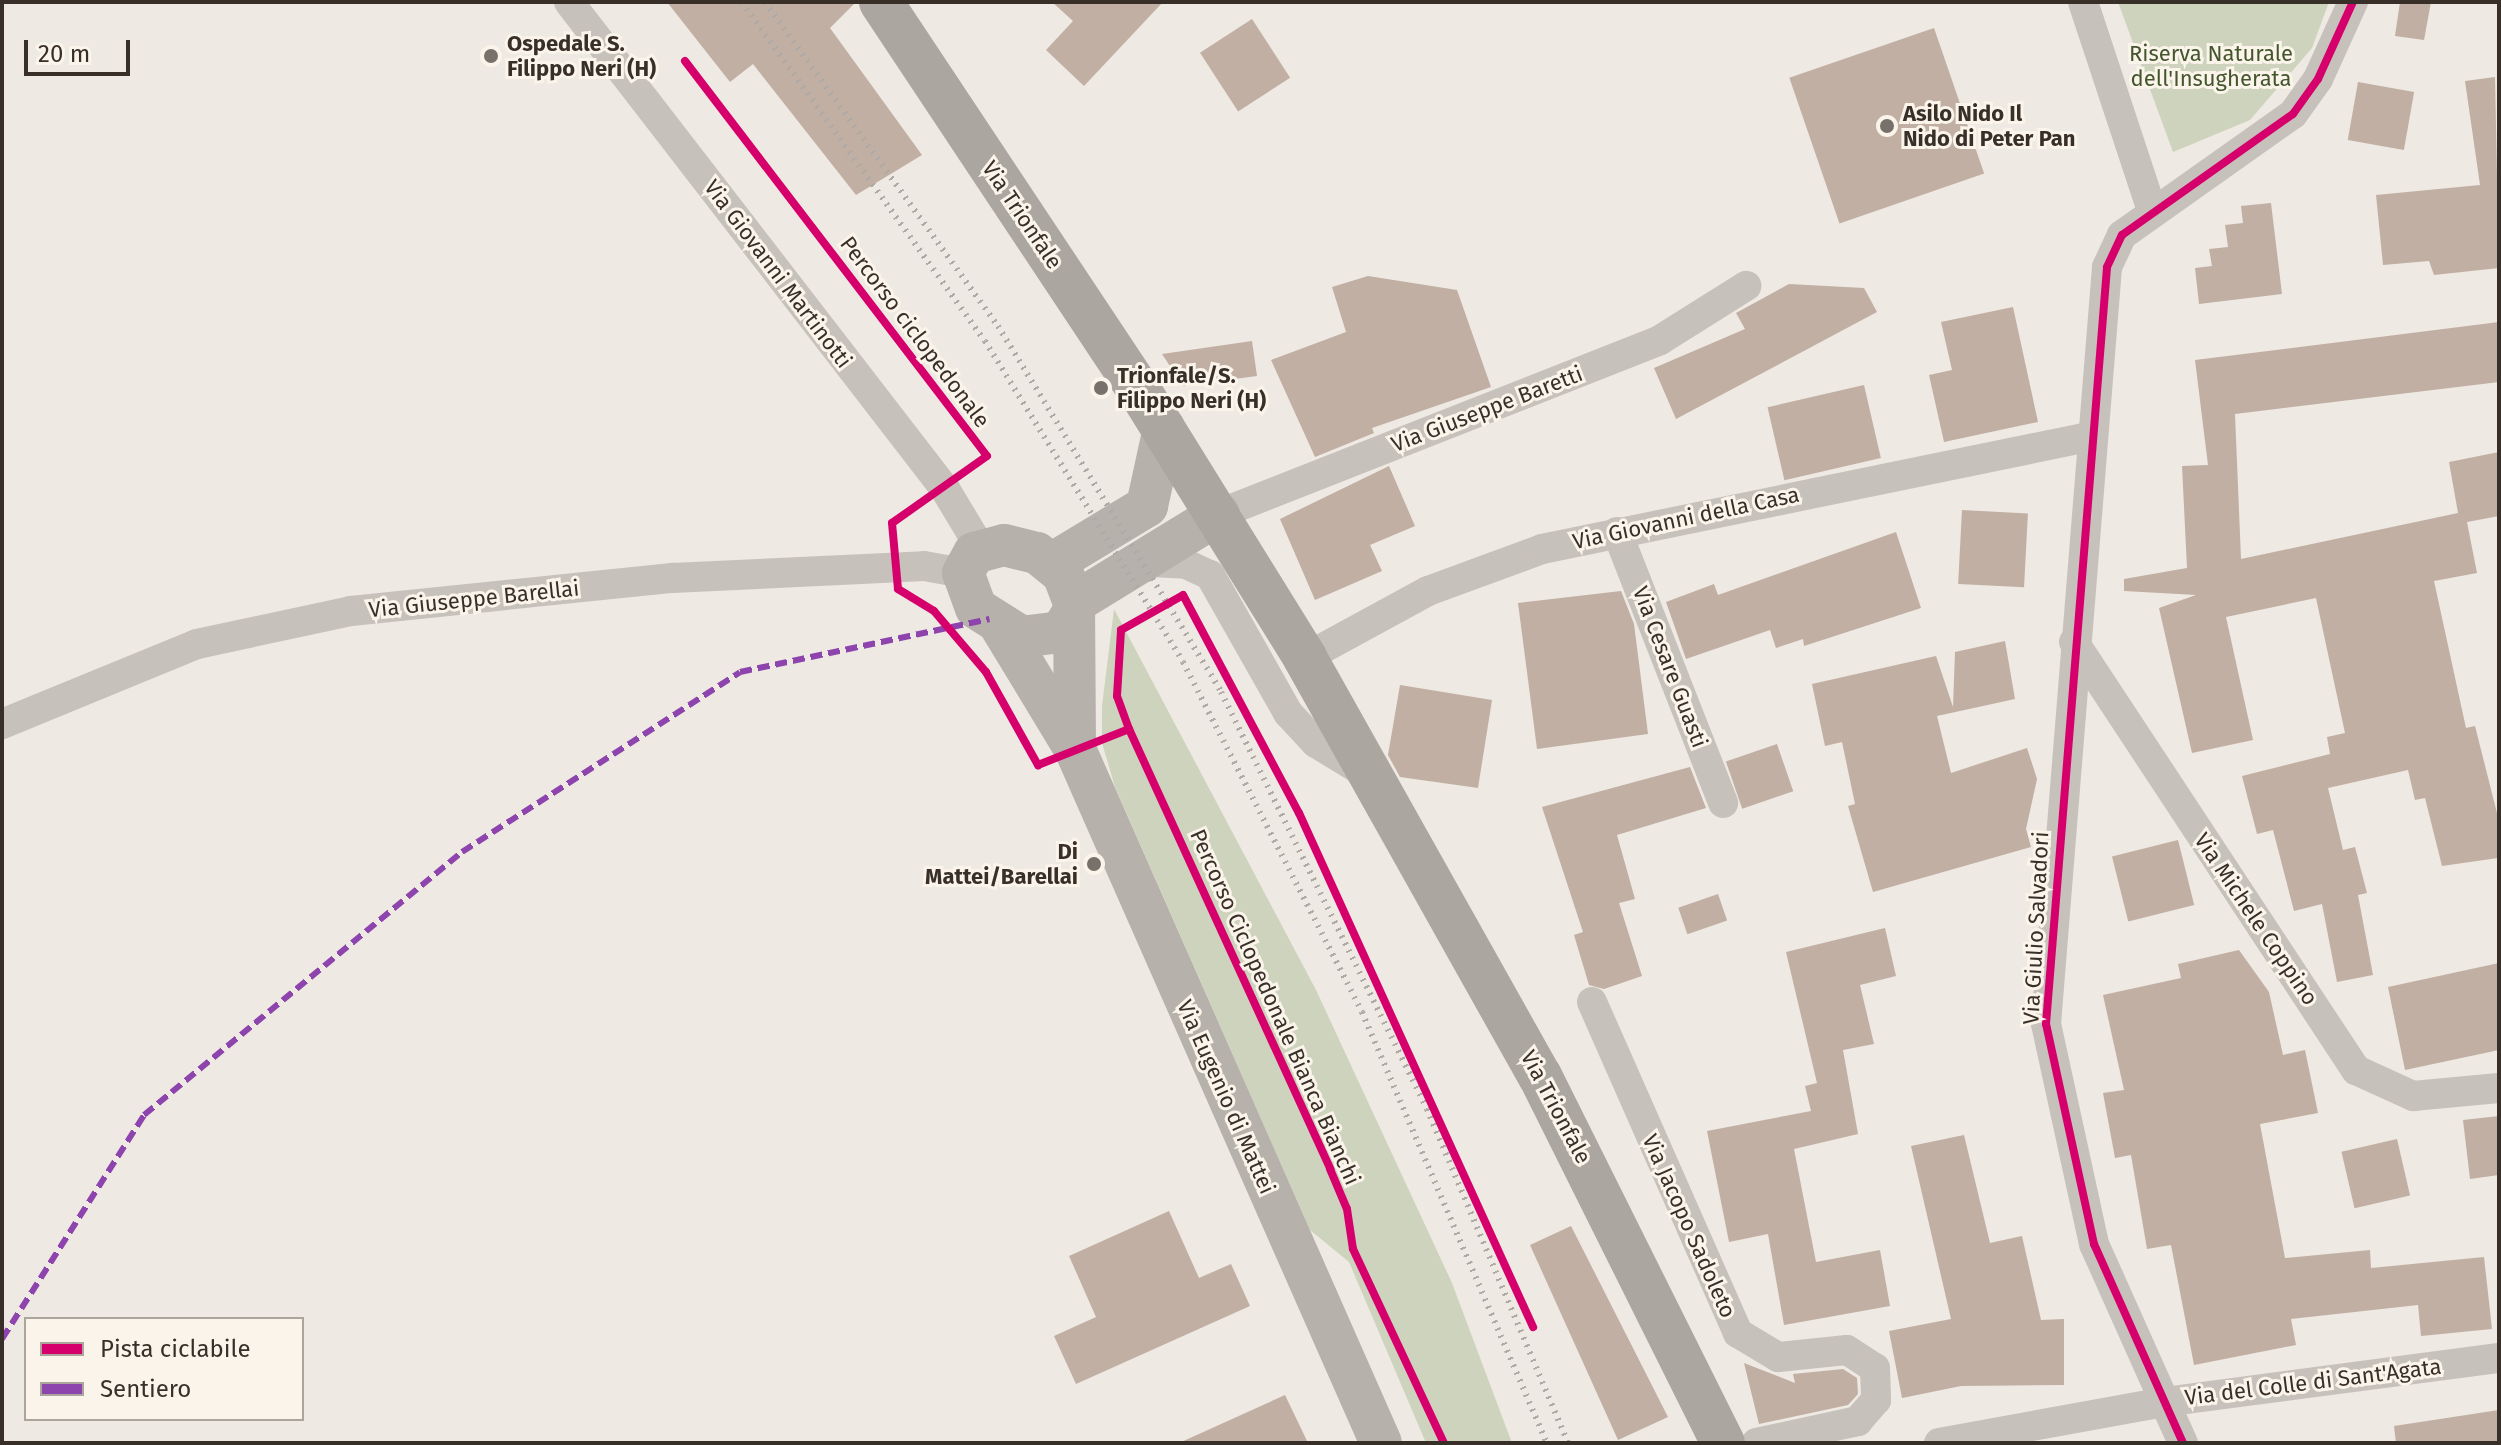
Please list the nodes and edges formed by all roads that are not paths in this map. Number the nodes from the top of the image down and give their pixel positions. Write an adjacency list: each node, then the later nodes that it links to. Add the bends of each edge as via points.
1 (569, 2): 11 (street, Via Giovanni Martinotti, via 945,489)
2 (881, 2): 7 (main road, Via Trionfale)
3 (2083, 2): 5 (street)
4 (2353, 2): 5 (street, Via Giulio Salvadori, via 2293,114)
5 (2152, 211): 8 (street, Via Giulio Salvadori, via 2115,243 2107,267)
6 (1746, 286): 9 (street, Via Giuseppe Baretti, via 1660,340)
7 (1164, 428): 9 (main road, Via Trionfale); 13 (street, via 1147,506)
8 (2088, 437): 10 (street, Via Giovanni della Casa); 16 (street, Via Giulio Salvadori)
9 (1219, 514): 12 (street); 17 (main road, Via Trionfale)
10 (1617, 532): 17 (street, Via Giovanni della Casa, via 1481,568); 21 (street, Via Cesare Guasti)
11 (972, 561): 13 (street, via 1017,546); 15 (street, via 968,596); 18 (street, Via Giuseppe Barellai, via 687,577 351,611 197,644)
12 (1150, 562): 14 (street); 20 (street, via 1196,566 1210,575 1288,713 1316,743)
13 (1053, 563): 14 (street)
14 (1074, 607): 15 (street, via 1067,627 1048,638); 19 (street, Via Eugenio di Mattei)
15 (1001, 627): 19 (street, Via Eugenio di Mattei)
16 (2074, 642): 23 (street, Via Michele Coppino, via 2356,1070 2413,1096); 25 (street, Via Giulio Salvadori, via 2046,1000 2049,1058 2094,1244)
17 (1305, 658): 20 (main road, Via Trionfale)
18 (2, 724)
19 (1075, 749): 26 (street, Via Eugenio di Mattei)
20 (1374, 778): 27 (main road, Via Trionfale, via 1616,1218)
21 (1723, 803)
22 (1592, 1002): 28 (street, Via Jacopo Sadoleto, via 1738,1333 1778,1357 1847,1350 1875,1368 1879,1390 1866,1416)
23 (2499, 1088)
24 (2499, 1358): 25 (street, Via del Colle di Sant'Agata)
25 (2164, 1402): 29 (street, Via del Colle di Sant'Agata); 30 (street, Via Giulio Salvadori)
26 (1381, 1443)
27 (1723, 1443)
28 (1756, 1443)
29 (1939, 1443)
30 (2183, 1443)

